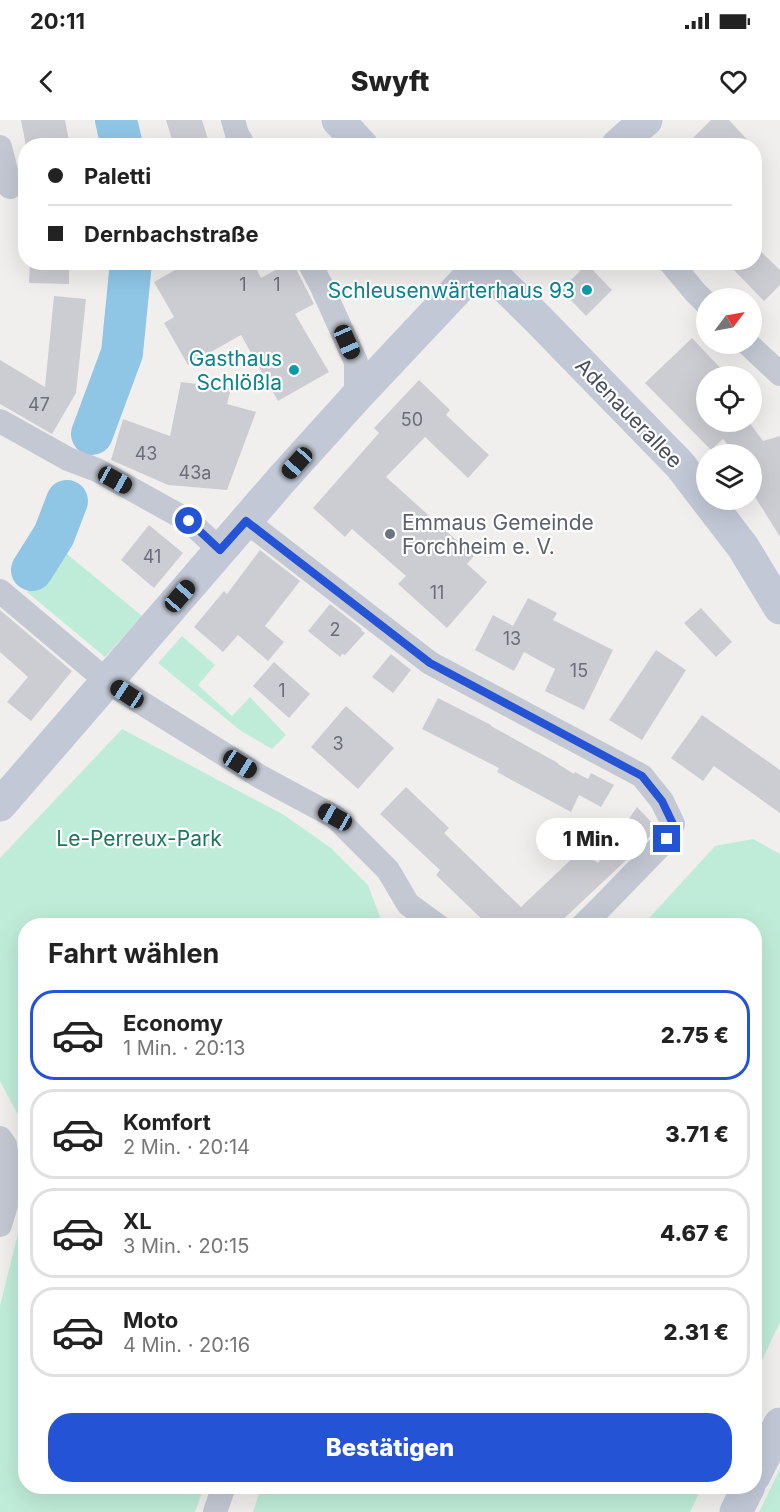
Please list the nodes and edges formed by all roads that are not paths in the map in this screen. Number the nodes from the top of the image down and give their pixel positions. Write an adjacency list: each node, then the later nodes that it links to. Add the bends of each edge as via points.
1 (233, 120): 4 (street)
2 (338, 120): 5 (street)
3 (646, 120): 6 (street)
4 (239, 138)
5 (355, 138)
6 (626, 138)
7 (0, 147): 8 (street)
8 (12, 187)
9 (313, 270): 16 (street, via 356,362)
10 (475, 270): 16 (street)
11 (489, 270): 21 (street, Adenauerallee, via 680,465 743,547)
12 (677, 270): 13 (street)
13 (696, 293)
14 (759, 354): 15 (street)
15 (780, 374)
16 (356, 397): 18 (street)
17 (0, 421): 19 (street, via 189,521)
18 (246, 521): 19 (street); 25 (street, via 430,663 642,776 662,801 673,824 667,839)
19 (220, 550): 22 (street)
20 (0, 591): 22 (street)
21 (780, 608)
22 (108, 682): 23 (street); 24 (street, via 259,776 335,817 387,870)
23 (0, 805)
24 (409, 915)
25 (590, 918)
26 (0, 1138): 27 (street, via 5,1145 11,1188)
27 (0, 1225)
28 (780, 1424): 29 (street)
29 (762, 1460)
30 (221, 1494): 32 (street)
31 (745, 1494): 33 (street)
32 (215, 1512)
33 (736, 1512)

